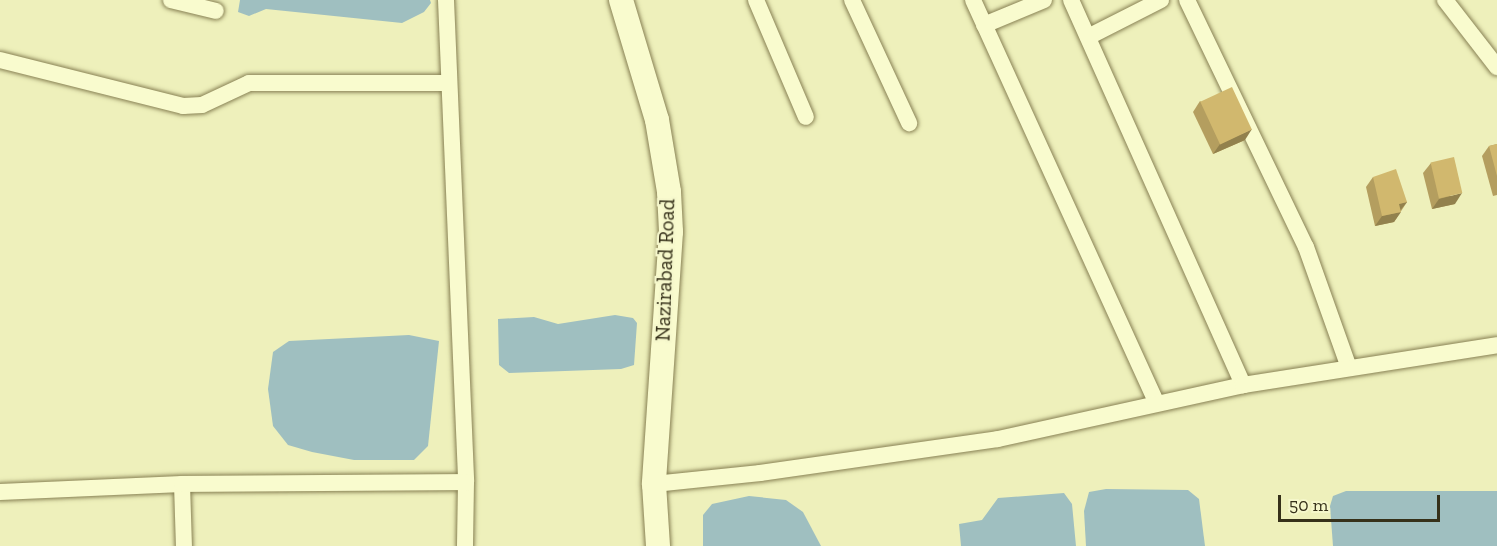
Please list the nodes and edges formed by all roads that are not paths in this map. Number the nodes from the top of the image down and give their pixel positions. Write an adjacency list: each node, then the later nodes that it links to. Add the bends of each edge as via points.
1 (171, 0): 12 (street)
2 (446, 0): 17 (street)
3 (621, 0): 25 (main road, Nazirabad Road, via 657,120 669,192 671,232)
4 (756, 0): 18 (street)
5 (852, 0): 19 (street)
6 (973, 0): 13 (street)
7 (1044, 0): 13 (street)
8 (1071, 0): 14 (street)
9 (1161, 0): 14 (street)
10 (1187, 0): 21 (street, via 1306,247)
11 (1445, 0): 16 (street)
12 (216, 11)
13 (984, 25): 23 (street)
14 (1088, 37): 22 (street)
15 (0, 60): 17 (street, via 183,106 201,105 249,83)
16 (1497, 67)
17 (448, 83): 24 (street)
18 (806, 117)
19 (909, 123)
20 (1497, 345): 21 (street)
21 (1349, 368): 22 (street)
22 (1243, 385): 23 (street)
23 (1156, 402): 25 (street, via 998,439 760,473)
24 (466, 482): 26 (street); 29 (street)
25 (654, 483): 30 (main road, Nazirabad Road)
26 (182, 484): 27 (street); 28 (street)
27 (0, 492)
28 (184, 546)
29 (465, 546)
30 (658, 546)

